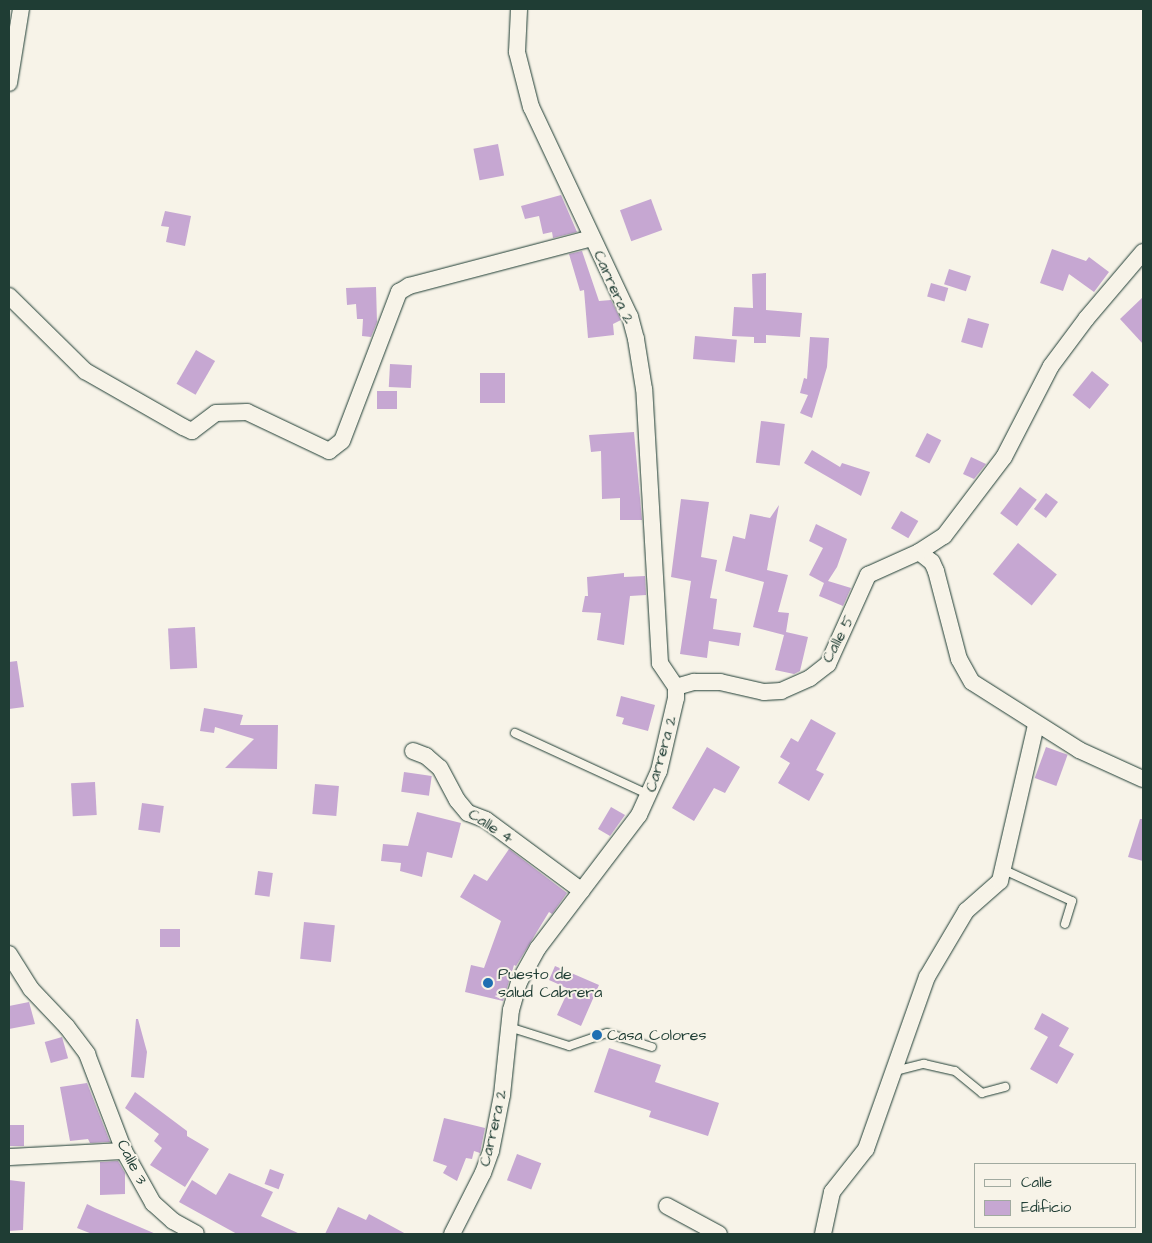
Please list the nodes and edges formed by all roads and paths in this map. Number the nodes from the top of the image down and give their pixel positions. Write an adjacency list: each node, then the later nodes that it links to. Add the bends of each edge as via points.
1 (21, 9): 3 (street)
2 (519, 9): 4 (street, Carrera 2, via 517,52 531,107)
3 (9, 83)
4 (592, 238): 6 (street, via 409,286 399,292 342,441 329,451 247,412 216,413 192,431 183,427 85,371); 8 (street, Carrera 2, via 630,317 636,339 644,389 660,663)
5 (1143, 252): 7 (street, Calle 5, via 1086,318 1052,366 998,465 944,536)
6 (9, 296)
7 (919, 552): 8 (street, Calle 5, via 868,575 828,664 810,678 781,691 764,692 720,682 694,682); 9 (street, via 932,562 936,571 964,672 972,682)
8 (676, 688): 13 (street, Carrera 2, via 661,762)
9 (1036, 724): 12 (street, via 1078,750); 14 (street)
10 (515, 734): 13 (lane)
11 (413, 751): 15 (street, Calle 4, via 426,756 440,768 457,800 468,812 486,820)
12 (1143, 779)
13 (650, 795): 15 (street, Carrera 2, via 639,815)
14 (1002, 869): 16 (lane, via 1072,901); 20 (street, via 1000,881 966,911 927,977)
15 (582, 891): 18 (street, Carrera 2, via 538,948 519,982)
16 (1065, 924)
17 (9, 954): 22 (street, Calle 3, via 31,989 67,1027 95,1070)
18 (509, 1027): 19 (lane, via 569,1046 607,1033); 26 (street, Carrera 2, via 502,1095 484,1173)
19 (652, 1047)
20 (893, 1071): 21 (lane, via 924,1064 955,1071 982,1093); 28 (street, via 866,1149 832,1192)
21 (1005, 1087)
22 (124, 1151): 23 (street); 25 (street, Calle 3, via 153,1203 173,1221)
23 (9, 1157)
24 (667, 1206): 27 (street)
25 (196, 1234)
26 (452, 1234)
27 (719, 1234)
28 (823, 1234)

